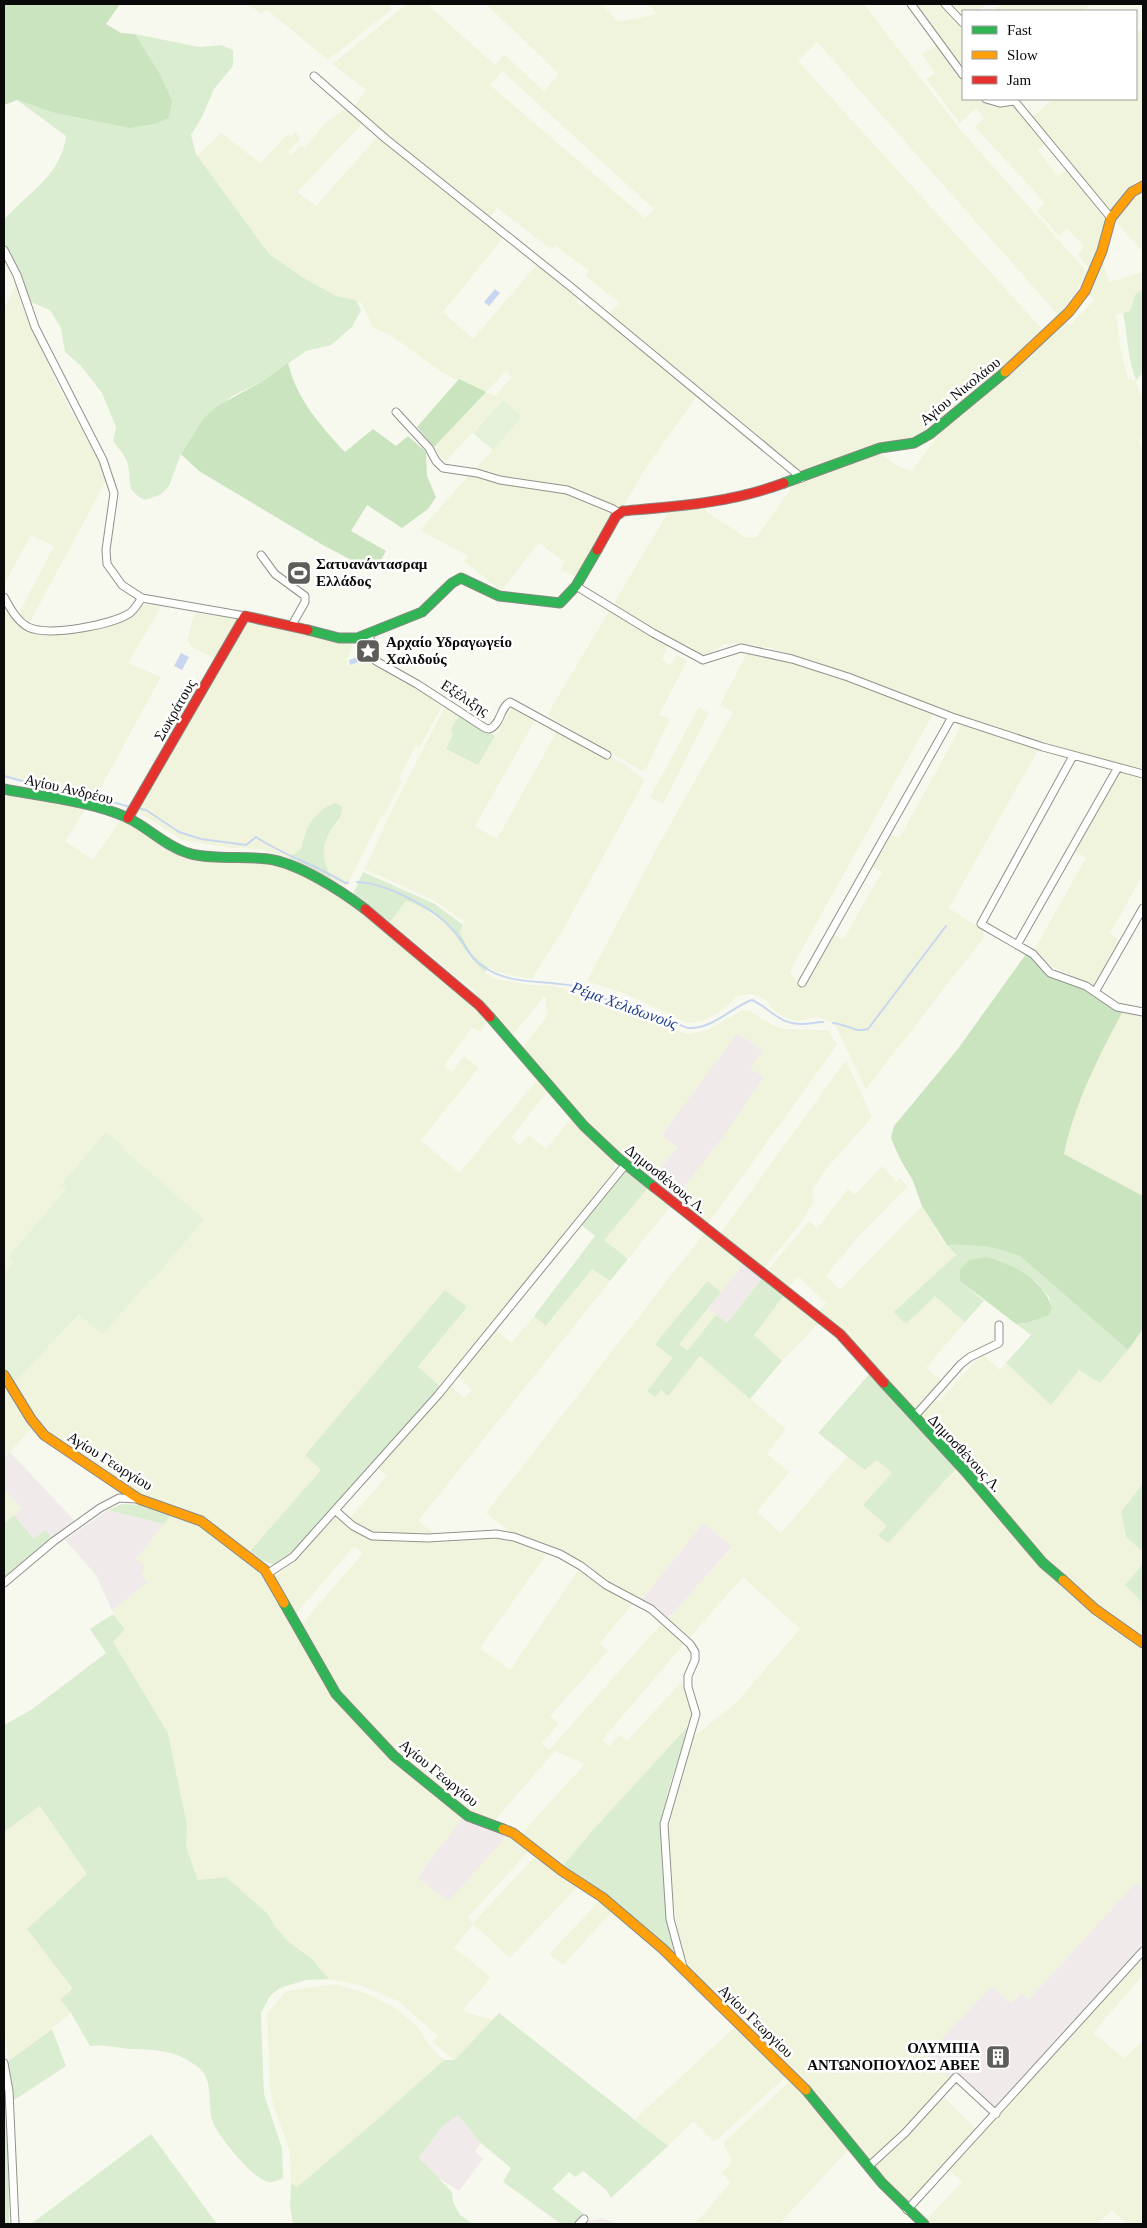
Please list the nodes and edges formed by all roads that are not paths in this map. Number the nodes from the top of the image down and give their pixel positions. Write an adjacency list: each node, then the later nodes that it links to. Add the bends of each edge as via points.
1 (911, 4): 4 (street)
2 (945, 4): 3 (street)
3 (962, 22)
4 (962, 73)
5 (314, 76): 12 (street, via 386,139)
6 (990, 100): 7 (street, via 1000,103)
7 (1014, 100): 9 (street)
8 (1143, 186): 9 (street, Αγίου Νικολάου, via 1132,192)
9 (1111, 218): 12 (street, Αγίου Νικολάου, via 1102,251 1085,291 1050,332 1001,375 930,434 914,443 880,448)
10 (4, 250): 17 (street, via 17,275 35,327 112,483 114,492 106,550 108,564 122,585)
11 (396, 412): 13 (street, via 444,468 567,490)
12 (802, 478): 13 (street, Αγίου Νικολάου, via 721,502)
13 (619, 513): 15 (street)
14 (261, 555): 19 (street, via 275,574 305,596)
15 (576, 586): 20 (street, via 560,603 550,603 499,596 461,578 422,612); 21 (street, via 703,660 732,649 763,651 848,677)
16 (4, 598): 17 (street, via 27,626 44,632 121,617 133,610)
17 (142, 598): 18 (street)
18 (245, 616): 19 (street); 27 (street, Σωκράτους)
19 (292, 625): 20 (street, via 339,638)
20 (368, 634): 22 (street, Εξέλιξης, via 376,661 485,728 495,725 510,702)
21 (952, 717): 23 (street); 30 (street)
22 (607, 754)
23 (1073, 756): 24 (street); 29 (street, via 981,924)
24 (1117, 769): 25 (street); 29 (street)
25 (1143, 774)
26 (4, 789): 27 (street, Αγίου Ανδρέου, via 90,806)
27 (128, 818): 33 (street, Δημοσθένους Λ., via 171,846 190,854 286,862 348,896 479,1004 584,1126)
28 (1143, 908): 31 (street)
29 (1017, 945): 31 (street, via 1033,954 1050,973)
30 (802, 983)
31 (1095, 992): 32 (street, via 1117,1007)
32 (1143, 1012)
33 (626, 1164): 36 (street, Δημοσθένους Λ., via 840,1334); 38 (street, via 438,1395)
34 (999, 1325): 36 (street, via 999,1343 961,1364)
35 (4, 1375): 37 (street, Αγίου Γεωργίου, via 44,1435)
36 (914, 1417): 41 (street, Δημοσθένους Λ., via 1043,1563 1095,1609)
37 (139, 1499): 39 (street, Αγίου Γεωργίου, via 201,1521); 40 (street, via 119,1498 100,1508)
38 (336, 1511): 39 (street, via 293,1557); 43 (street, via 353,1526 372,1536 428,1538 496,1534 514,1537 560,1554 651,1610 690,1644 695,1660 688,1676 688,1687 696,1714 664,1824 670,1920)
39 (267, 1574): 43 (street, Αγίου Γεωργίου, via 336,1694 394,1756 468,1816 513,1833 562,1872 602,1897)
40 (4, 1583)
41 (1143, 1643)
42 (1143, 1951): 45 (street)
43 (683, 1967): 46 (street, Αγίου Γεωργίου, via 718,2006 806,2090)
44 (4, 2063): 48 (street, via 9,2092)
45 (996, 2114): 46 (street, via 956,2077 905,2133); 47 (street)
46 (868, 2167): 47 (street, Αγίου Γεωργίου)
47 (907, 2210): 49 (street, Αγίου Γεωργίου)
48 (15, 2224)
49 (924, 2224)

